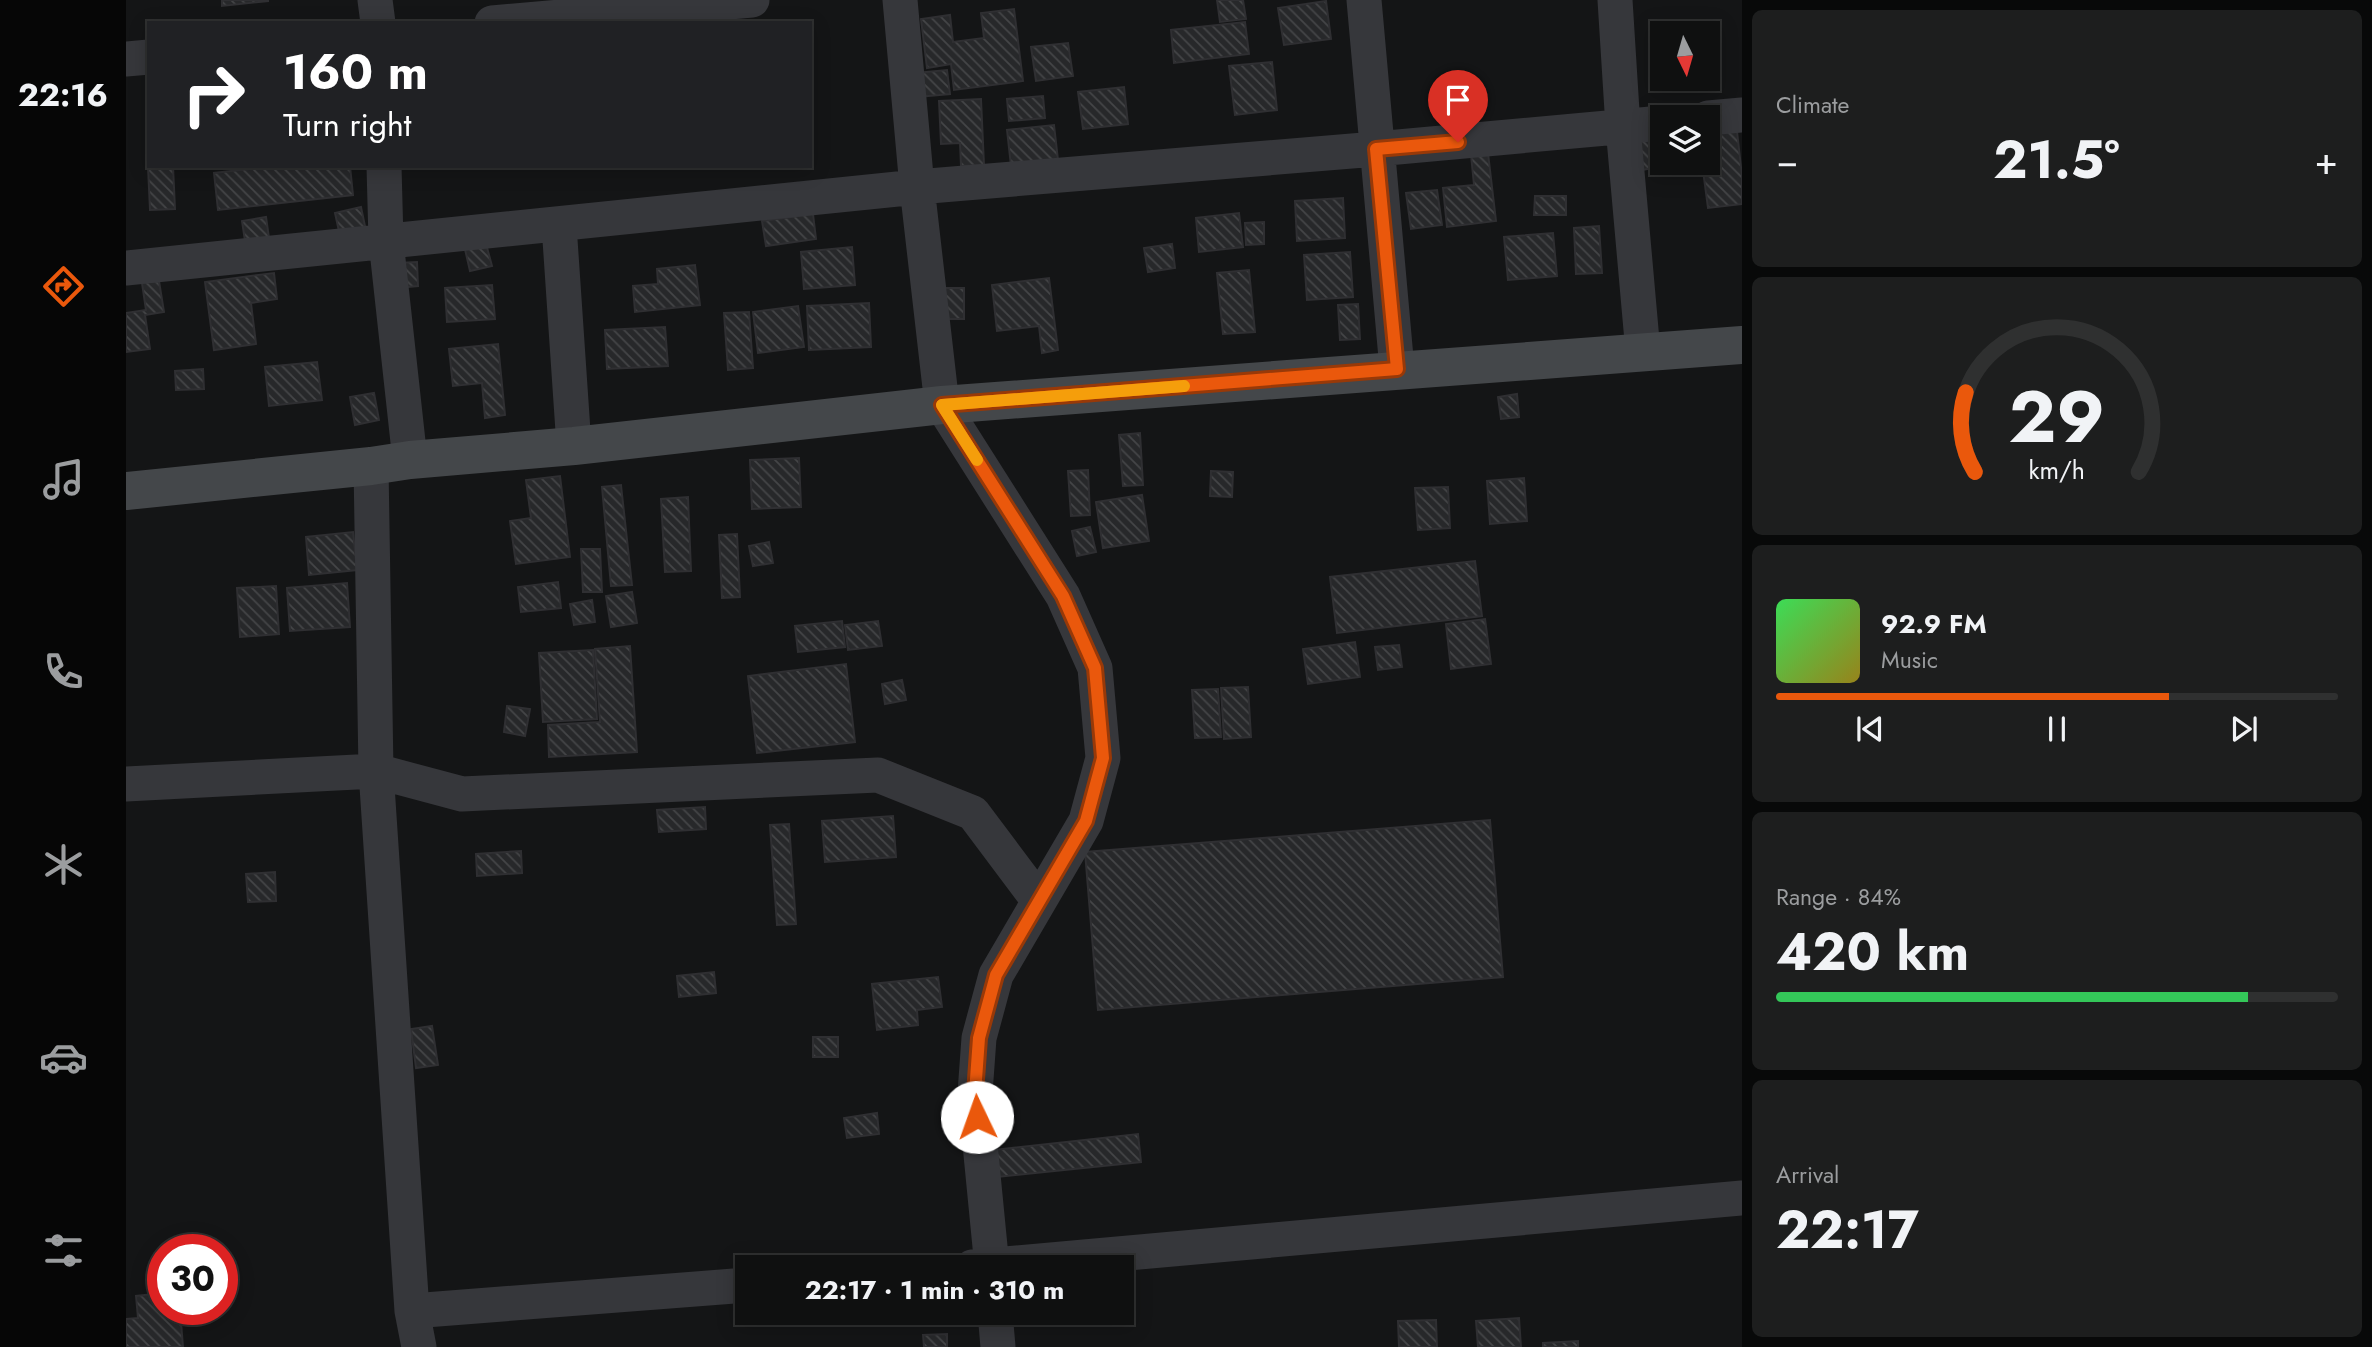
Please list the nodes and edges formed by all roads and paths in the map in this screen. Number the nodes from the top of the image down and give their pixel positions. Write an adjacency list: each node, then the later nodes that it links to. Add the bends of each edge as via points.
1 (375, 0): 6 (street)
2 (752, 0): 7 (street)
3 (900, 0): 16 (street)
4 (1364, 0): 14 (street)
5 (1615, 0): 13 (street)
6 (378, 21)
7 (515, 21)
8 (147, 57): 9 (street)
9 (126, 60)
10 (1742, 115): 11 (street)
11 (1720, 117)
12 (1650, 124): 13 (street)
13 (1623, 127): 14 (street); 21 (street)
14 (1376, 149): 16 (street); 22 (street)
15 (384, 168): 18 (street)
16 (917, 187): 17 (street); 23 (street)
17 (559, 225): 18 (street); 24 (street)
18 (386, 241): 19 (street); 25 (street)
19 (126, 268)
20 (1742, 345): 21 (street)
21 (1643, 352): 22 (street)
22 (1397, 369): 23 (street)
23 (942, 405): 24 (street); 30 (street, via 1063,596 1095,668 1103,758 1086,821)
24 (573, 446): 25 (street)
25 (410, 460): 26 (street)
26 (371, 466): 27 (street); 28 (street)
27 (126, 491)
28 (376, 771): 29 (street); 30 (street, via 463,794 878,775 973,813); 35 (street)
29 (126, 784)
30 (1039, 901): 32 (street, via 996,975 979,1038 975,1093)
31 (1742, 1198): 33 (street)
32 (984, 1255)
33 (1117, 1255)
34 (735, 1285): 35 (street)
35 (412, 1311): 37 (street)
36 (996, 1325): 38 (street)
37 (419, 1347)
38 (998, 1347)

